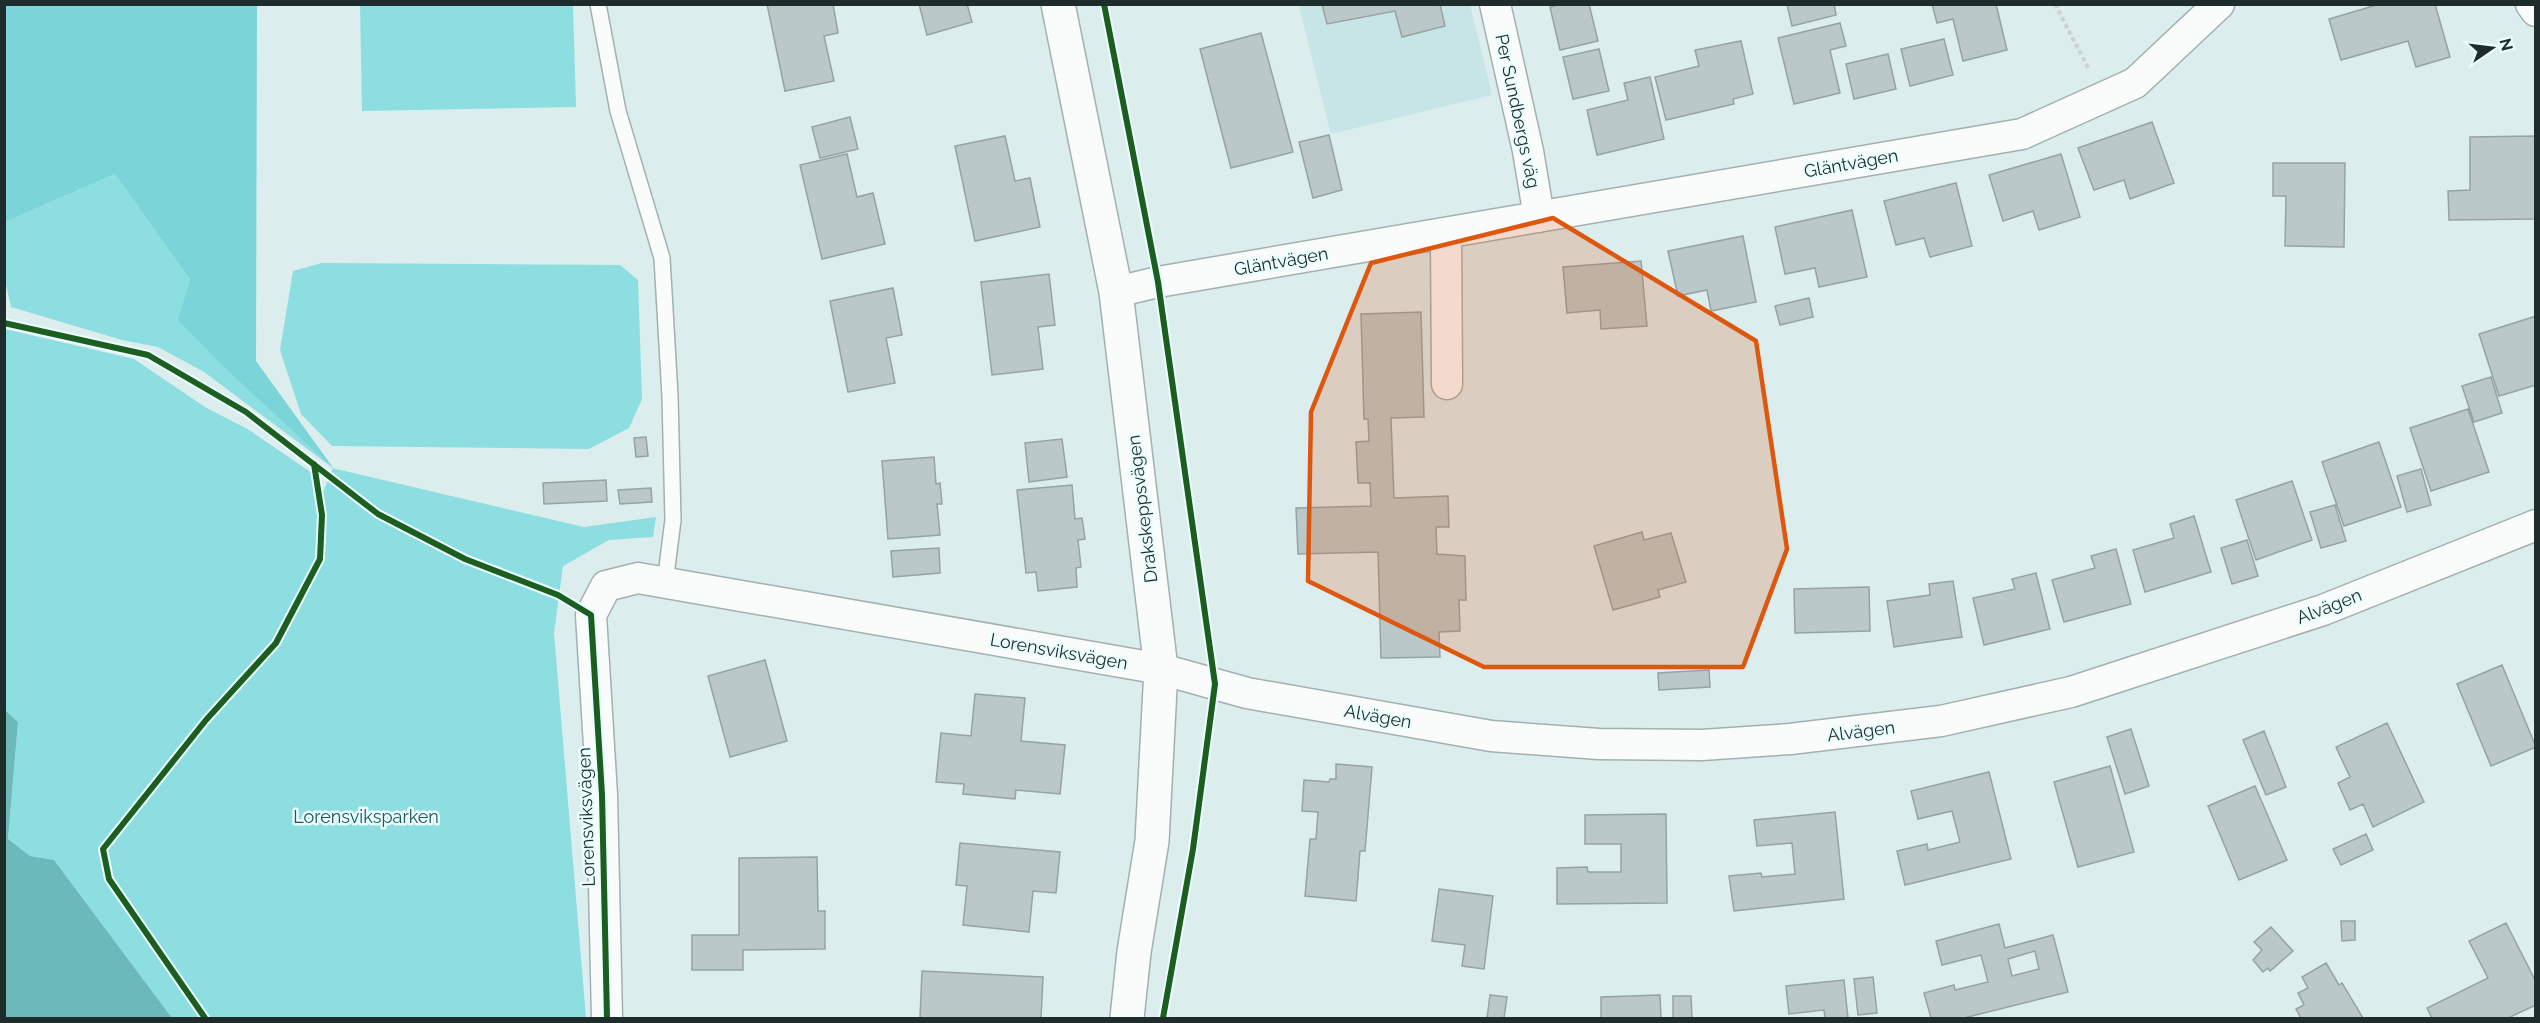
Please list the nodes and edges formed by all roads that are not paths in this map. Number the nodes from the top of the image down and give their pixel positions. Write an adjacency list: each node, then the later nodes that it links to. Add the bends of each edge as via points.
1 (598, 4): 12 (lane, via 618,111 662,258 673,520)
2 (1058, 4): 9 (street, Drakskeppsvägen)
3 (1495, 4): 7 (street, Per Sundbergs väg)
4 (2218, 4): 7 (street, Gläntvägen, via 2135,83 2022,134)
5 (2531, 4): 6 (street)
6 (2535, 11)
7 (1539, 217): 8 (street, Gläntvägen)
8 (1446, 233): 9 (street, Gläntvägen); 10 (street)
9 (1116, 292): 13 (street, Drakskeppsvägen)
10 (1447, 384)
11 (2535, 525): 13 (street, Alvägen, via 2323,610 2071,692 1941,721 1790,739 1702,745 1599,744 1491,736 1247,693)
12 (665, 583): 13 (street, Lorensviksvägen); 14 (street, Lorensviksvägen, via 638,578 606,586 591,615 602,795)
13 (1161, 669): 15 (street, Drakskeppsvägen, via 1152,841)
14 (607, 1018)
15 (1127, 1018)

